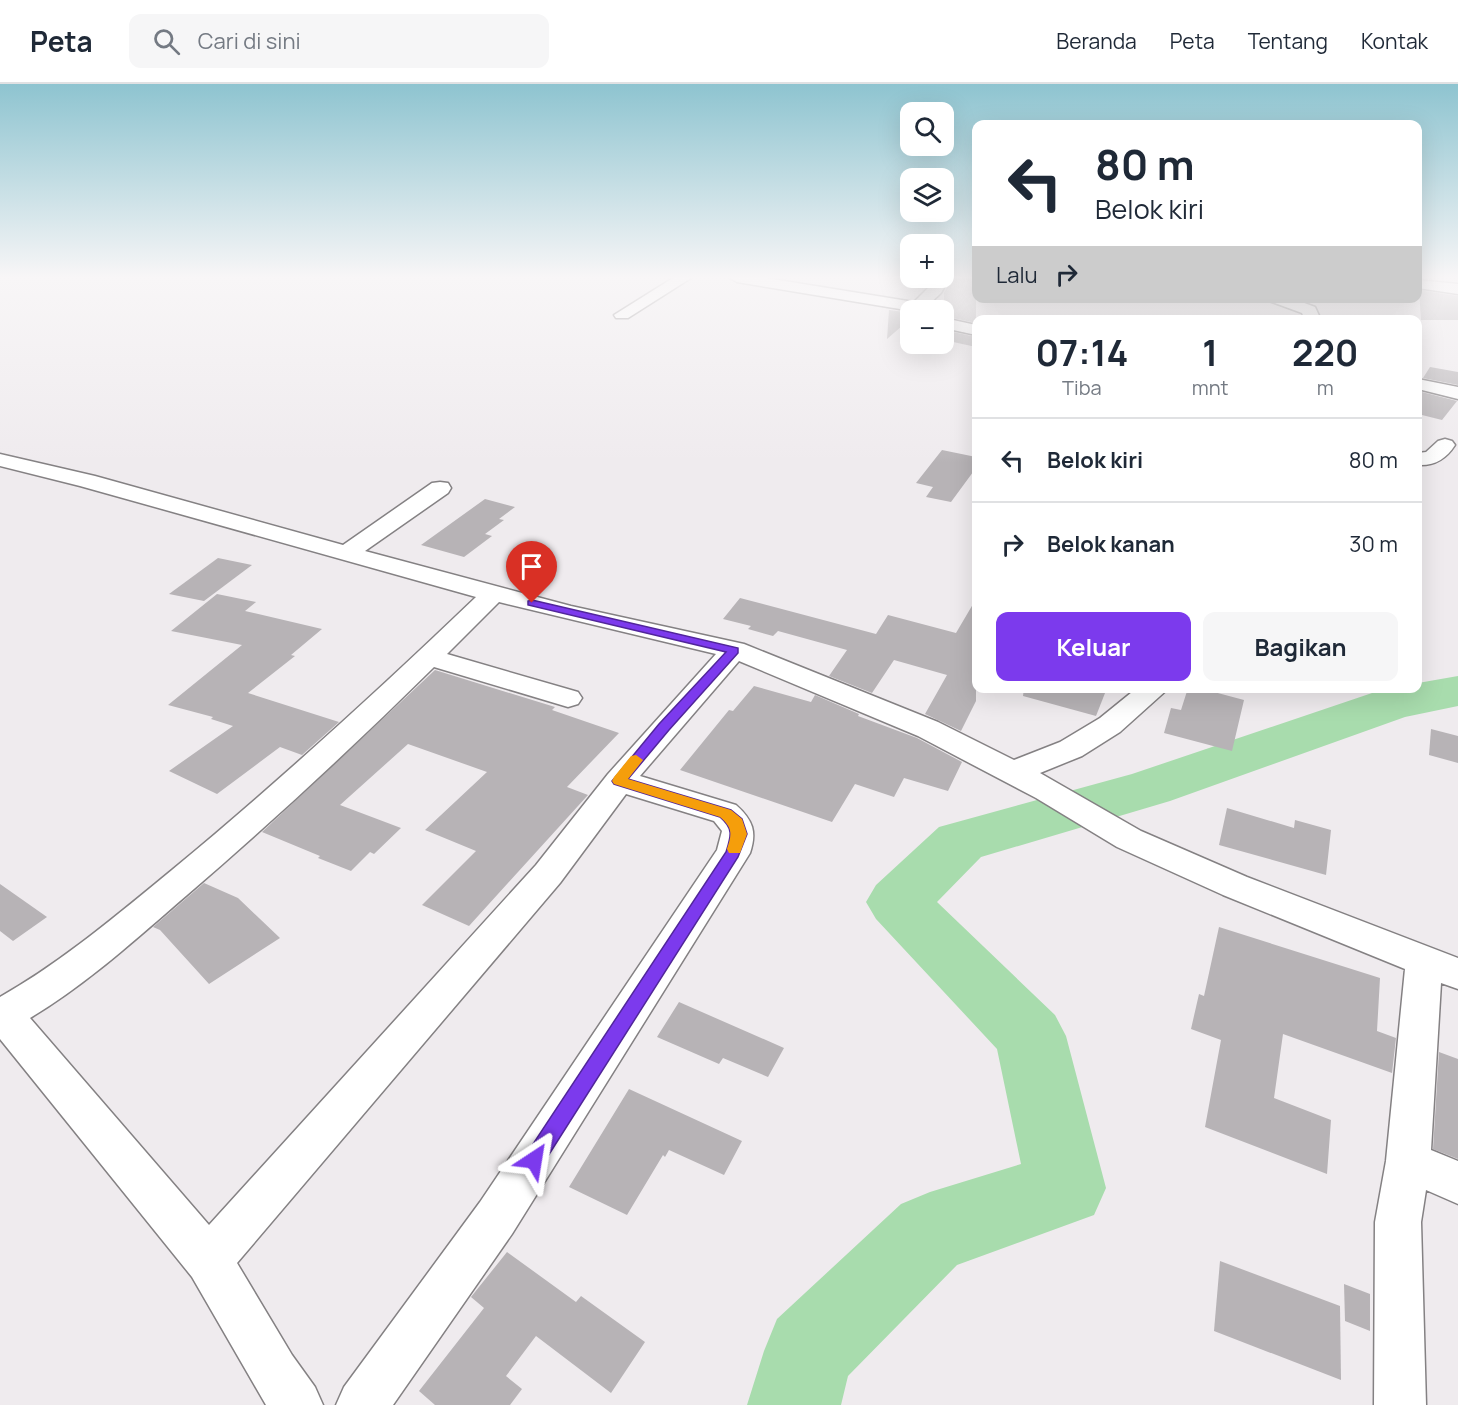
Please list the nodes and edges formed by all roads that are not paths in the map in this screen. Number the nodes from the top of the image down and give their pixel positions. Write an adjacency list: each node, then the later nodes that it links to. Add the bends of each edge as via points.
1 (1422, 385): 2 (street)
2 (1458, 393)
3 (1445, 445): 4 (street, via 1433,457)
4 (1422, 458)
5 (0, 460): 7 (street)
6 (440, 488): 7 (street)
7 (348, 552): 8 (street)
8 (494, 593): 9 (street); 10 (street)
9 (734, 650): 13 (street, via 887,711); 14 (street)
10 (429, 657): 12 (street); 16 (street, via 366,719 200,866 94,953)
11 (1149, 693): 13 (street, via 1110,725 1071,749)
12 (568, 698)
13 (1012, 773): 15 (street, via 1129,839)
14 (619, 781): 19 (street, via 548,874); 21 (street, via 725,813 736,823 740,834 733,854 496,1218)
15 (1441, 968): 17 (street)
16 (2, 1015): 19 (street)
17 (1408, 1161): 18 (street); 22 (street, via 1398,1222)
18 (1458, 1183)
19 (209, 1260): 20 (street, via 268,1363)
20 (297, 1405)
21 (362, 1405)
22 (1400, 1405)

